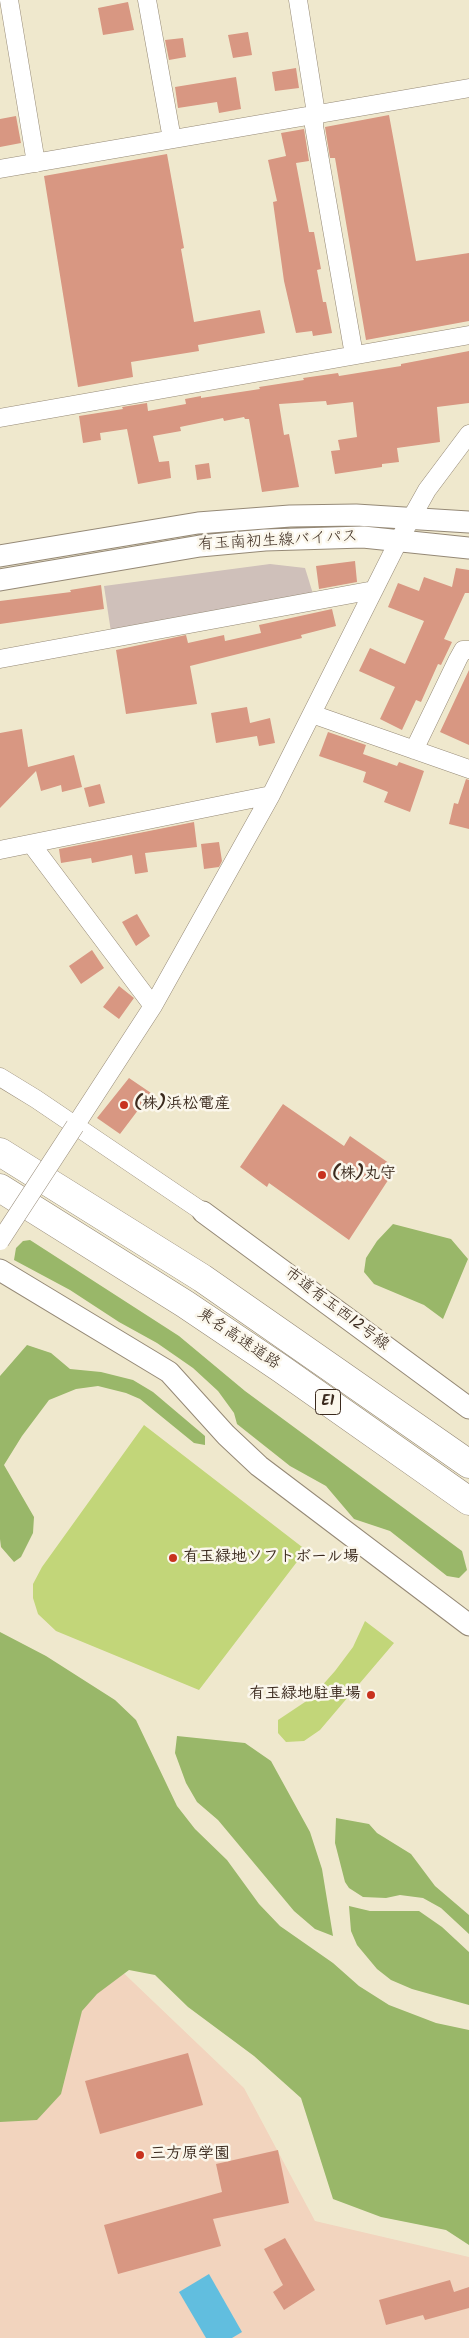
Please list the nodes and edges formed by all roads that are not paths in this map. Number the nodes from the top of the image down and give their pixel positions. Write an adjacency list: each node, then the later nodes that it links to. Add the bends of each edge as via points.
1 (8, 0): 4 (street)
2 (147, 0): 7 (street)
3 (298, 0): 6 (street)
4 (6, 22): 8 (street)
5 (469, 88): 6 (street)
6 (315, 115): 7 (street); 11 (street, via 314,126)
7 (172, 139): 8 (street)
8 (36, 163): 9 (street)
9 (0, 169)
10 (469, 335): 11 (street)
11 (354, 356): 12 (street)
12 (0, 418)
13 (469, 434): 14 (street, via 427,490)
14 (412, 517): 15 (street, 有玉南初生線バイパス); 16 (street); 18 (street, 有玉南初生線バイパス, via 290,516 198,523)
15 (469, 522)
16 (399, 540): 17 (street, 有玉南初生線バイパス); 19 (street, 有玉南初生線バイパス, via 320,537 200,546); 20 (street)
17 (469, 548)
18 (0, 556)
19 (0, 580)
20 (374, 590): 22 (street); 23 (street)
21 (469, 650): 24 (street, via 463,650 458,659)
22 (0, 659)
23 (312, 714): 24 (street); 26 (street)
24 (414, 750): 25 (street)
25 (469, 770)
26 (271, 795): 27 (street); 29 (street)
27 (32, 845): 28 (street); 29 (street)
28 (0, 850)
29 (153, 1006): 31 (street)
30 (0, 1077): 31 (street)
31 (75, 1126): 34 (street); 35 (street, bridge)
32 (0, 1152): 38 (highway, 東名高速道路 / E1, via 202,1278)
33 (0, 1188): 39 (highway, 東名高速道路 / E1, via 201,1315)
34 (203, 1212): 37 (street, 市道有玉西12号線)
35 (0, 1241)
36 (0, 1270): 40 (street, via 170,1372 226,1435 259,1466)
37 (469, 1408)
38 (469, 1464)
39 (465, 1499)
40 (469, 1625)

